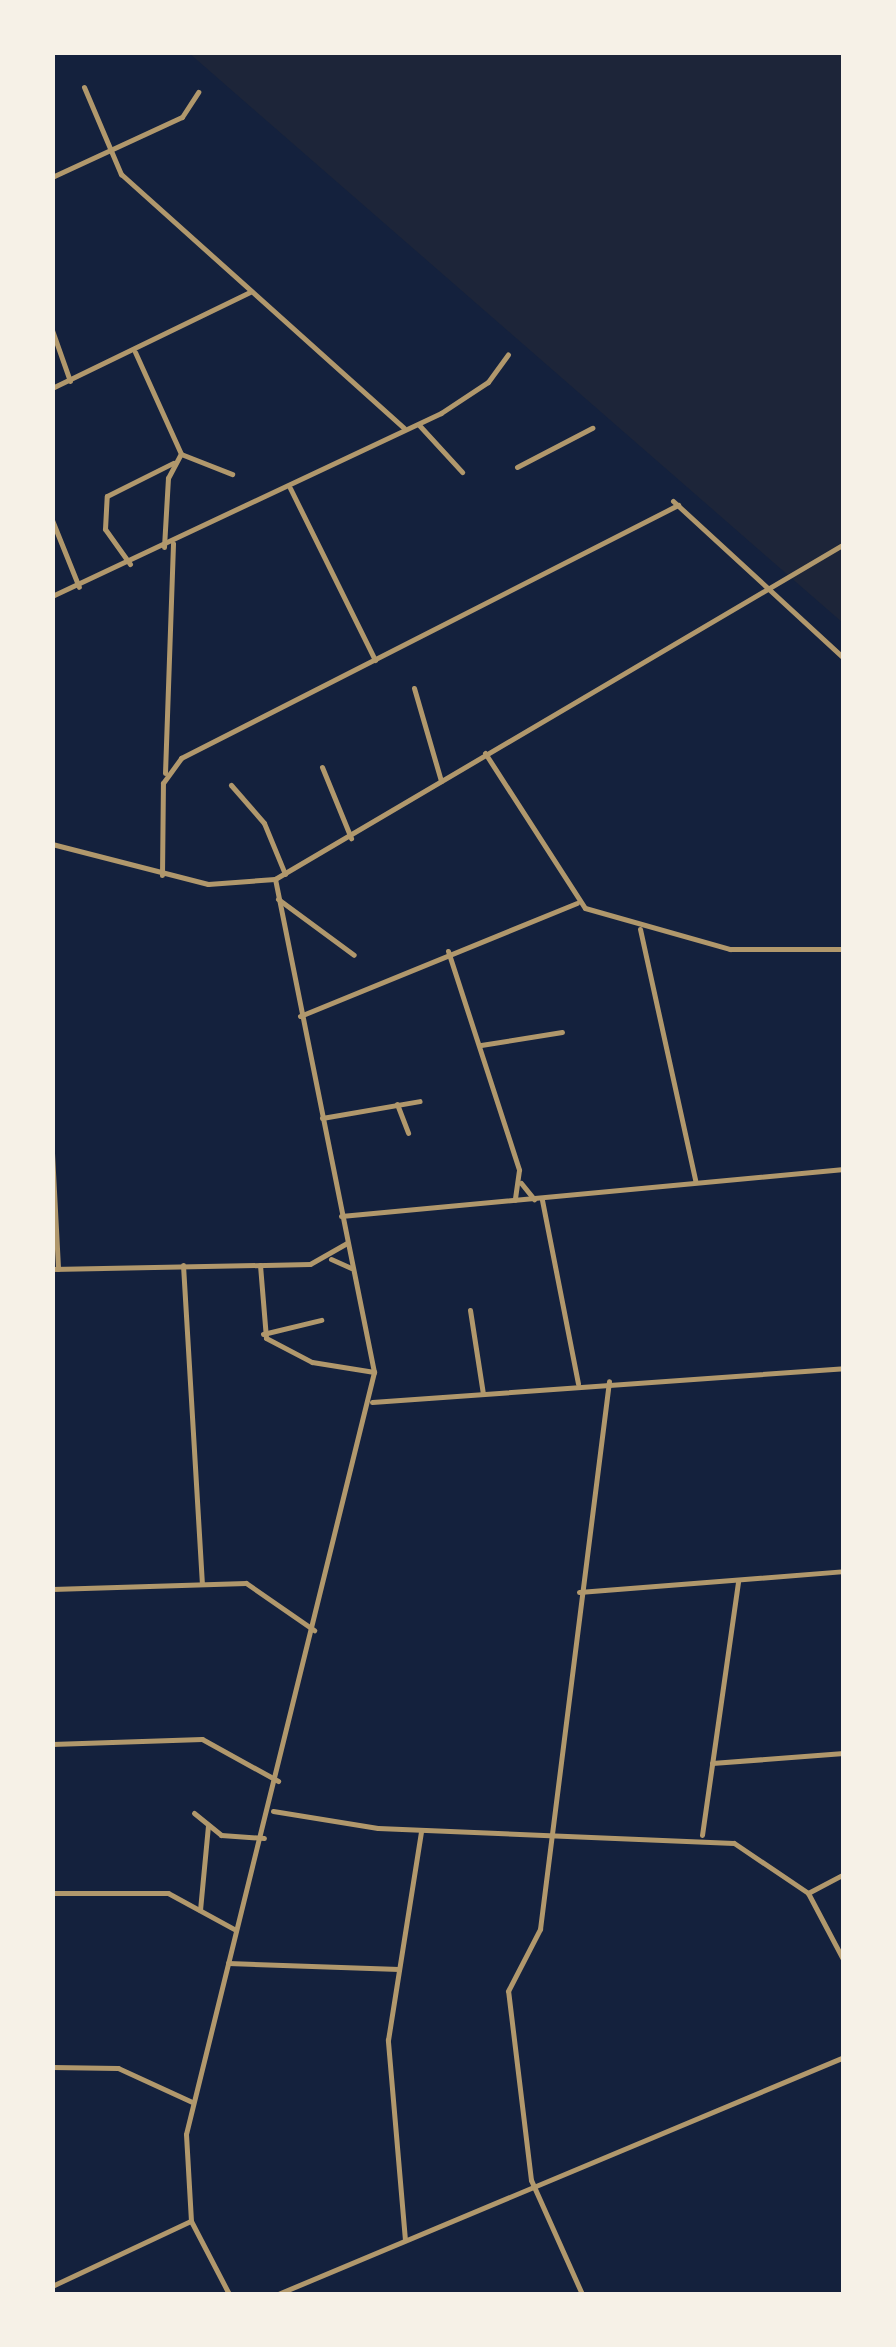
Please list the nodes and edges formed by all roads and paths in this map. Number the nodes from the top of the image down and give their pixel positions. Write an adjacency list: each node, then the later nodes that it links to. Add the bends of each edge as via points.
1 (84, 86): 3 (street)
2 (198, 92): 3 (street, via 182,118)
3 (106, 154): 4 (street); 5 (street)
4 (52, 177)
5 (250, 292): 7 (street); 13 (street)
6 (52, 330): 9 (street)
7 (135, 352): 9 (street); 14 (street)
8 (508, 354): 11 (street, via 477,392)
9 (70, 381): 10 (street)
10 (52, 388)
11 (416, 424): 13 (street); 17 (street, via 439,437)
12 (592, 428): 16 (street)
13 (406, 429): 19 (street)
14 (181, 454): 15 (street); 18 (street)
15 (173, 463): 23 (street); 24 (street, via 106,496 106,529)
16 (517, 467)
17 (462, 472)
18 (232, 474)
19 (290, 487): 21 (street); 29 (street)
20 (52, 520): 26 (street)
21 (173, 542): 23 (street); 33 (street)
22 (844, 544): 25 (street)
23 (164, 547): 24 (street)
24 (130, 564): 26 (street)
25 (767, 587): 28 (street); 29 (street, via 676,503); 31 (street)
26 (79, 588): 27 (street)
27 (52, 596)
28 (844, 658)
29 (374, 660): 33 (street, via 180,758)
30 (414, 688): 34 (street)
31 (485, 753): 34 (street); 42 (street)
32 (322, 767): 36 (street)
33 (165, 776): 39 (street)
34 (441, 781): 36 (street)
35 (231, 784): 38 (street, via 264,824)
36 (351, 838): 38 (street)
37 (52, 844): 39 (street)
38 (285, 874): 40 (street)
39 (162, 876): 40 (street)
40 (275, 879): 41 (street)
41 (278, 899): 46 (street); 47 (street)
42 (576, 903): 43 (street); 45 (street)
43 (640, 930): 44 (street, via 730,949); 56 (street)
44 (844, 948)
45 (448, 951): 47 (street); 49 (street)
46 (354, 955)
47 (300, 1016): 52 (street)
48 (562, 1032): 49 (street)
49 (481, 1045): 57 (street)
50 (420, 1101): 51 (street)
51 (397, 1104): 52 (street); 53 (street)
52 (322, 1118): 60 (street)
53 (408, 1133)
54 (52, 1153): 66 (street)
55 (844, 1169): 56 (street)
56 (695, 1180): 58 (street)
57 (521, 1183): 58 (street); 59 (street)
58 (538, 1199): 59 (street); 73 (street)
59 (515, 1200): 60 (street)
60 (341, 1216): 61 (street)
61 (347, 1243): 62 (street); 65 (street)
62 (331, 1258): 64 (street); 65 (street)
63 (183, 1265): 64 (street); 66 (street); 78 (street)
64 (260, 1266): 69 (street)
65 (352, 1268): 71 (street)
66 (55, 1269)
67 (470, 1310): 74 (street)
68 (321, 1320): 69 (street)
69 (263, 1334): 71 (street, via 312,1362)
70 (844, 1368): 72 (street)
71 (374, 1372): 75 (street)
72 (609, 1381): 73 (street); 80 (street)
73 (578, 1383): 74 (street)
74 (483, 1394): 75 (street)
75 (372, 1402): 81 (street)
76 (844, 1571): 77 (street)
77 (738, 1580): 80 (street); 84 (street)
78 (202, 1582): 79 (street); 81 (street, via 246,1583)
79 (52, 1589)
80 (579, 1592): 90 (street)
81 (315, 1631): 85 (street)
82 (52, 1744): 85 (street, via 202,1739)
83 (844, 1753): 84 (street)
84 (712, 1763): 91 (street)
85 (279, 1782): 86 (street)
86 (273, 1811): 89 (street); 92 (street)
87 (194, 1813): 88 (street)
88 (208, 1825): 92 (street, via 231,1838); 96 (street)
89 (422, 1831): 90 (street); 100 (street)
90 (548, 1834): 91 (street); 104 (street, via 540,1929 508,1991)
91 (702, 1836): 95 (street, via 761,1854)
92 (264, 1838): 97 (street)
93 (844, 1874): 95 (street)
94 (52, 1893): 96 (street, via 152,1890)
95 (808, 1893): 98 (street)
96 (200, 1910): 97 (street)
97 (236, 1930): 99 (street)
98 (844, 1961)
99 (227, 1963): 100 (street); 103 (street)
100 (400, 1970): 106 (street, via 388,2040)
101 (844, 2057): 104 (street)
102 (52, 2067): 103 (street, via 118,2068)
103 (192, 2102): 105 (street)
104 (534, 2188): 106 (street); 110 (street)
105 (191, 2221): 107 (street); 108 (street)
106 (405, 2240): 109 (street)
107 (52, 2286)
108 (229, 2294)
109 (278, 2294)
110 (582, 2294)

